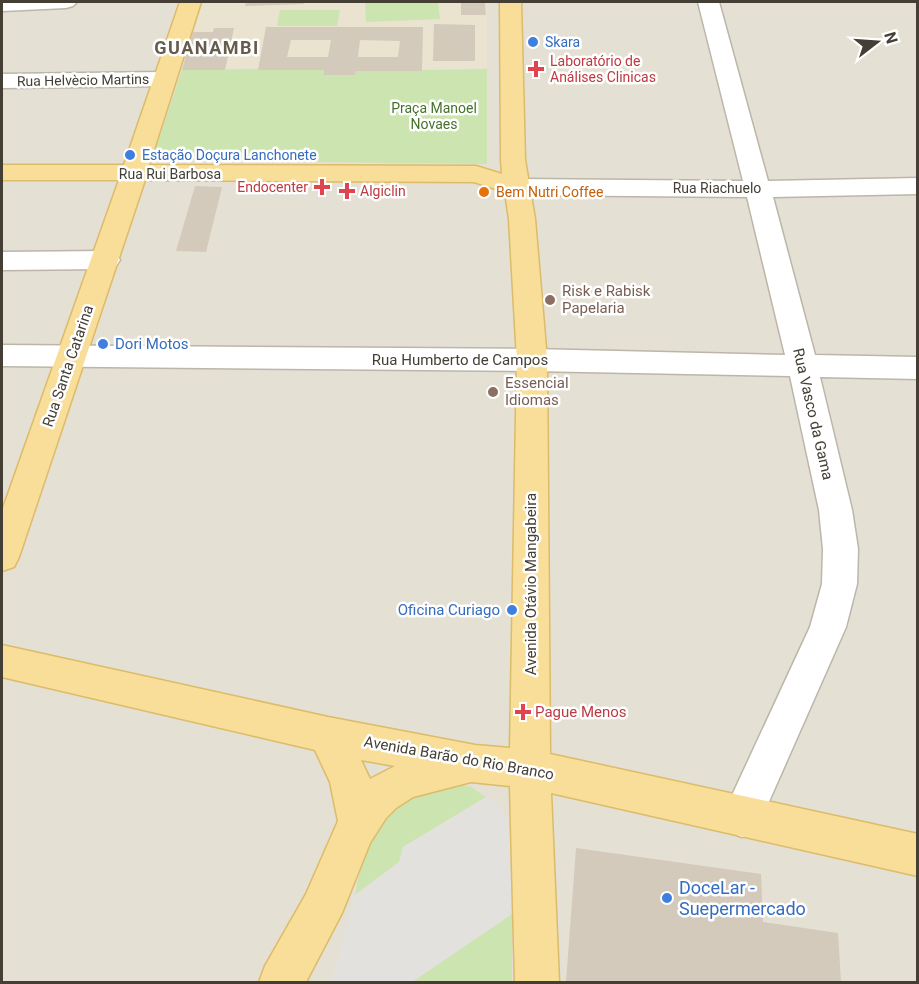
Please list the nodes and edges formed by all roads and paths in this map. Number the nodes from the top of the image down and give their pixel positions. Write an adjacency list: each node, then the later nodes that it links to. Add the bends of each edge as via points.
1 (66, 2): 5 (street)
2 (190, 2): 6 (main road, Rua Santa Catarina)
3 (511, 2): 9 (main road)
4 (708, 2): 12 (street, Rua Vasco da Gama)
5 (2, 5)
6 (165, 79): 7 (street, Rua Helvècio Martins); 10 (main road, Rua Santa Catarina)
7 (2, 81)
8 (2, 172): 10 (main road, Rua Rui Barbosa)
9 (515, 173): 10 (main road, Rua Rui Barbosa); 12 (street, Rua Riachuelo); 17 (main road, Avenida Otávio Mangabeira)
10 (134, 174): 13 (main road, Rua Santa Catarina)
11 (918, 186): 12 (street, Rua Riachuelo)
12 (756, 189): 18 (street, Rua Vasco da Gama)
13 (106, 260): 14 (street); 16 (main road, Rua Santa Catarina)
14 (2, 261)
15 (2, 356): 16 (street, Rua Humberto de Campos)
16 (70, 357): 17 (street, Rua Humberto de Campos); 20 (main road, Rua Santa Catarina)
17 (532, 360): 18 (street, Rua Humberto de Campos); 24 (main road, Avenida Otávio Mangabeira)
18 (803, 366): 19 (street, Rua Humberto de Campos); 25 (street, Rua Vasco da Gama, via 836,517 841,571 837,597 819,648)
19 (918, 368)
20 (2, 557)
21 (2, 661): 22 (main road, Avenida Barão do Rio Branco)
22 (328, 735): 23 (main road, Avenida Barão do Rio Branco); 26 (main road, via 350,780)
23 (475, 764): 24 (main road, Avenida Barão do Rio Branco); 26 (main road, via 436,772 392,789)
24 (530, 769): 25 (main road, Avenida Barão do Rio Branco); 29 (main road, Avenida Otávio Mangabeira)
25 (742, 817): 27 (main road, Avenida Barão do Rio Branco)
26 (359, 822): 28 (main road, via 327,897)
27 (918, 855)
28 (280, 982)
29 (537, 982)

